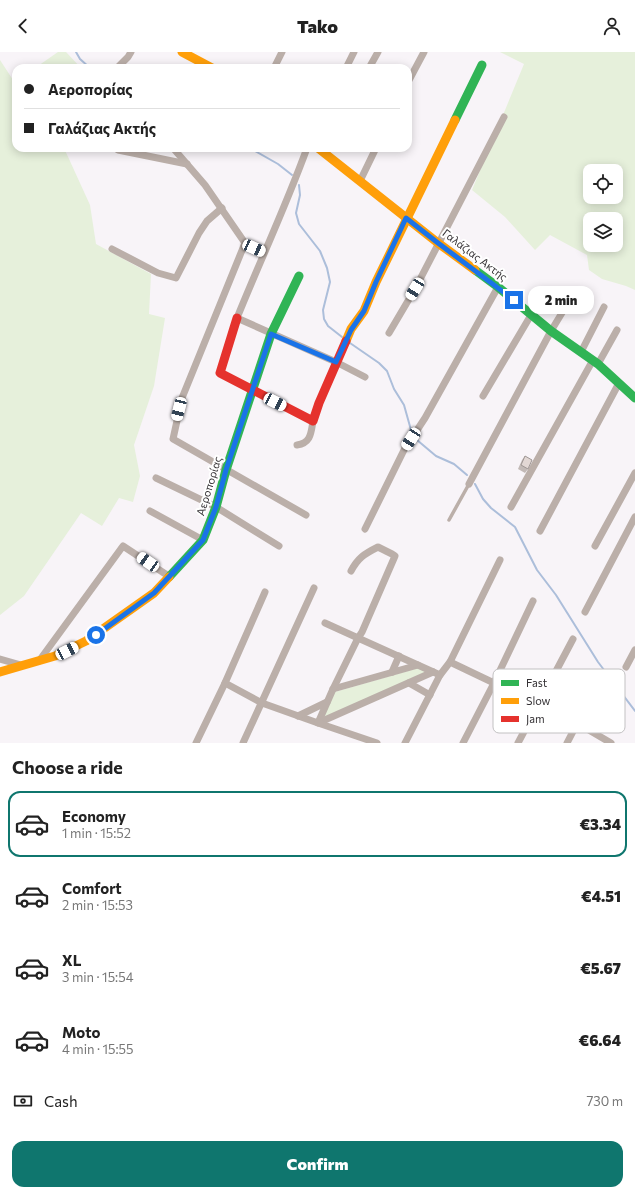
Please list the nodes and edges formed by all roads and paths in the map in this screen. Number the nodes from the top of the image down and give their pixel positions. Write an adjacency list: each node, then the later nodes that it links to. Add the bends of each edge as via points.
1 (131, 52): 7 (street)
2 (182, 52): 8 (street)
3 (282, 52): 9 (street)
4 (354, 52): 10 (street)
5 (378, 52): 11 (street)
6 (424, 52): 13 (street)
7 (121, 64)
8 (204, 64)
9 (276, 64)
10 (348, 64)
11 (371, 64)
12 (482, 65): 23 (street)
13 (412, 74)
14 (504, 117): 25 (street)
15 (128, 152): 20 (street)
16 (176, 152): 20 (street)
17 (305, 152): 27 (street)
18 (329, 152): 21 (street, Γαλάζιας Ακτής)
19 (374, 152): 21 (street)
20 (187, 164): 22 (street)
21 (360, 181): 23 (street, Γαλάζιας Ακτής)
22 (222, 208): 24 (street); 26 (street, via 207,221 199,233 176,278 158,273)
23 (406, 218): 25 (street, Γαλάζιας Ακτής); 39 (street, via 364,311 351,330)
24 (245, 243): 27 (street); 48 (street, via 182,398 172,439)
25 (438, 243): 29 (street, Γαλάζιας Ακτής); 36 (street)
26 (112, 249)
27 (264, 252): 33 (street)
28 (299, 276): 37 (street, Αεροπορίας)
29 (498, 287): 32 (street, Γαλάζιας Ακτής); 58 (street, via 425,418 404,450)
30 (574, 292): 35 (street)
31 (604, 307): 38 (street)
32 (531, 315): 35 (street, Γαλάζιας Ακτής); 44 (street)
33 (237, 318): 37 (street); 43 (street, via 220,373)
34 (618, 330): 40 (street)
35 (551, 331): 38 (street, Γαλάζιας Ακτής); 51 (street)
36 (389, 333)
37 (271, 334): 39 (street); 43 (street, Αεροπορίας)
38 (581, 352): 40 (street, Γαλάζιας Ακτής)
39 (336, 362): 41 (street); 46 (street)
40 (595, 362): 42 (street, Γαλάζιας Ακτής); 53 (street)
41 (365, 377)
42 (619, 383): 45 (street, Γαλάζιας Ακτής); 59 (street)
43 (252, 390): 46 (street); 48 (street, Αεροπορίας)
44 (483, 396)
45 (635, 398)
46 (314, 421): 47 (street, via 310,438 304,444)
47 (297, 445)
48 (226, 470): 52 (street, Αεροπορίας); 55 (street)
49 (635, 473): 62 (street)
50 (156, 478): 52 (street)
51 (469, 484): 57 (lane)
52 (216, 507): 60 (street, Αεροπορίας); 61 (street)
53 (511, 507)
54 (150, 511): 60 (street)
55 (306, 515)
56 (635, 518): 69 (street)
57 (449, 520)
58 (365, 529)
59 (540, 531)
60 (203, 540): 65 (street, Αεροπορίας)
61 (279, 546)
62 (595, 546)
63 (500, 560): 77 (street)
64 (351, 572): 71 (street, via 357,560 378,547 395,556)
65 (170, 577): 76 (street, Αεροπορίας, via 154,593 86,641 61,654); 76 (street, via 123,546)
66 (314, 588): 93 (street)
67 (265, 592): 86 (street)
68 (534, 601): 81 (street)
69 (585, 612)
70 (325, 623): 71 (street)
71 (358, 638): 74 (street); 90 (street)
72 (573, 639): 82 (street)
73 (635, 650): 80 (street)
74 (399, 656): 79 (street); 84 (street)
75 (0, 659): 78 (street)
76 (39, 661): 78 (street, Αεροπορίας)
77 (450, 662): 85 (street); 88 (street)
78 (21, 665): 83 (street, Αεροπορίας)
79 (418, 665): 84 (street); 85 (street)
80 (626, 667)
81 (501, 669)
82 (557, 669)
83 (0, 672)
84 (392, 672): 90 (street)
85 (437, 674): 87 (street); 91 (street)
86 (225, 683): 93 (street); 101 (street)
87 (409, 683): 91 (street); 94 (street)
88 (493, 683)
89 (493, 685): 105 (street)
90 (333, 689): 92 (street)
91 (430, 695): 104 (street)
92 (327, 702): 95 (street); 96 (street)
93 (262, 703): 95 (street); 102 (street)
94 (340, 714): 96 (street); 97 (street)
95 (298, 716): 96 (street)
96 (318, 723): 97 (street)
97 (336, 729): 103 (street)
98 (523, 733): 106 (street)
99 (572, 733): 107 (street)
100 (594, 733): 108 (street)
101 (196, 743)
102 (243, 743)
103 (377, 743)
104 (406, 743)
105 (463, 743)
106 (518, 743)
107 (567, 743)
108 (611, 743)

